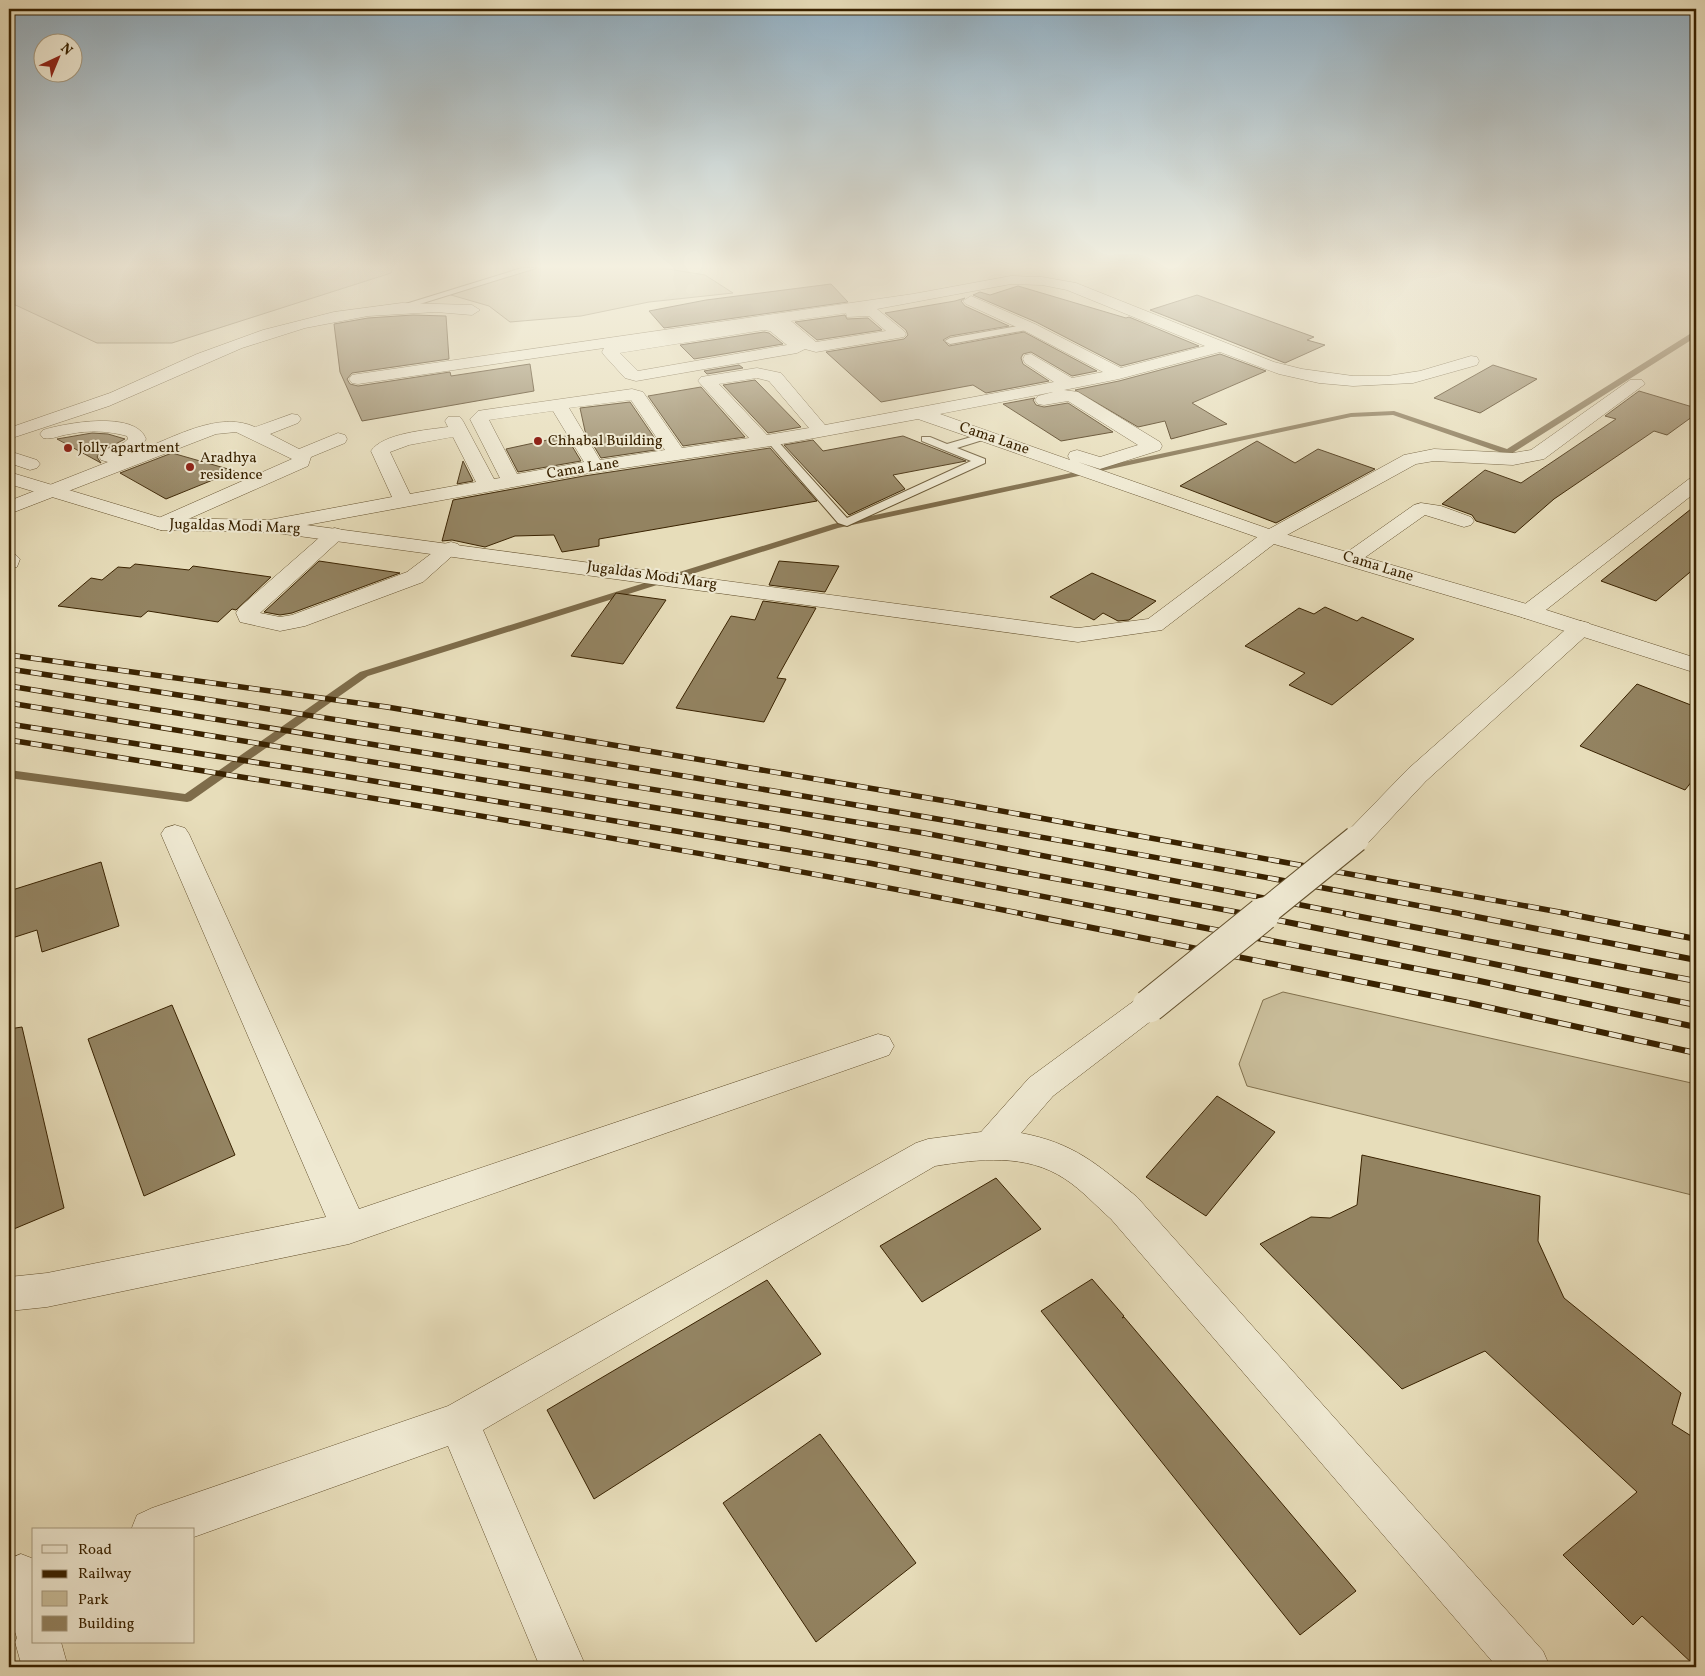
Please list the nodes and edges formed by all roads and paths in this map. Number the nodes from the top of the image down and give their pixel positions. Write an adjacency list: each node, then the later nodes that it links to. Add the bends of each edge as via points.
1 (233, 346): 25 (street, via 114,398)
2 (606, 346): 16 (street)
3 (628, 346): 12 (street, via 610,352 636,376)
4 (668, 346): 12 (street)
5 (727, 346): 9 (street)
6 (798, 346): 9 (street, via 792,350)
7 (1066, 346): 11 (street)
8 (1220, 347): 10 (street, via 1268,366 1348,382 1406,379); 15 (street)
9 (739, 358): 12 (street)
10 (1471, 361)
11 (1097, 362): 14 (street); 15 (street)
12 (691, 366): 17 (street)
13 (1030, 366): 14 (street)
14 (1048, 370): 18 (street)
15 (1119, 374): 18 (street)
16 (358, 379)
17 (708, 381): 24 (street, via 768,374 775,377); 28 (street); 32 (street, via 656,389 648,394)
18 (1070, 384): 21 (street)
19 (1636, 384): 48 (street, Jugaldas Modi Marg, via 1537,455 1512,459 1434,454 1411,459)
20 (558, 404): 32 (street, via 632,394); 37 (street); 38 (street, via 480,417)
21 (920, 413): 22 (street); 24 (street, Cama Lane); 27 (street, Cama Lane)
22 (980, 416): 22 (street, via 1096,463 1153,446 1069,396)
23 (292, 419): 26 (street)
24 (816, 425): 28 (street, Cama Lane)
25 (9, 434)
26 (254, 434): 34 (street); 40 (street, via 230,426 211,430)
27 (985, 436): 31 (lane); 48 (street, Cama Lane)
28 (762, 437): 31 (lane, via 847,522 982,462); 32 (street, Cama Lane)
29 (338, 439): 34 (street)
30 (926, 439): 31 (lane)
31 (947, 447)
32 (686, 449): 37 (street, Cama Lane)
33 (9, 450): 40 (street, via 70,429 111,426 135,433 137,439 132,447)
34 (300, 455): 45 (street, via 301,462)
35 (9, 458): 36 (street)
36 (30, 464)
37 (593, 464): 38 (street, Cama Lane)
38 (511, 481): 41 (street, Cama Lane)
39 (1696, 483): 51 (street)
40 (24, 484): 43 (street); 45 (street, Jugaldas Modi Marg)
41 (488, 486): 42 (street, Cama Lane); 42 (street, via 457,426 394,443 380,451)
42 (404, 501): 46 (street, Cama Lane)
43 (9, 508)
44 (1464, 521): 50 (street, via 1434,510 1421,509)
45 (161, 524): 46 (street, Jugaldas Modi Marg)
46 (269, 526): 47 (street, Jugaldas Modi Marg)
47 (335, 534): 49 (street, Jugaldas Modi Marg); 49 (street, via 247,613 248,617 280,624 297,621 415,577)
48 (1271, 536): 49 (street, Jugaldas Modi Marg, via 1154,625 1078,635); 50 (street, Cama Lane)
49 (451, 548)
50 (1350, 559): 51 (street, Cama Lane)
51 (1529, 612): 52 (street, Cama Lane)
52 (1581, 628): 53 (street, Cama Lane); 56 (street, bridge, via 1417,775 1356,839 1149,1006 1040,1087)
53 (1696, 666)
54 (175, 834): 57 (street)
55 (878, 1046): 57 (street)
56 (991, 1144): 59 (street, via 928,1153); 66 (street, via 1031,1148 1072,1164 1124,1208)
57 (349, 1228): 58 (street, via 47,1290)
58 (9, 1294)
59 (459, 1422): 60 (street); 65 (street)
60 (158, 1528)
61 (21, 1575): 62 (street)
62 (32, 1616)
63 (39, 1644): 64 (street)
64 (45, 1667)
65 (563, 1667)
66 (1527, 1667)

